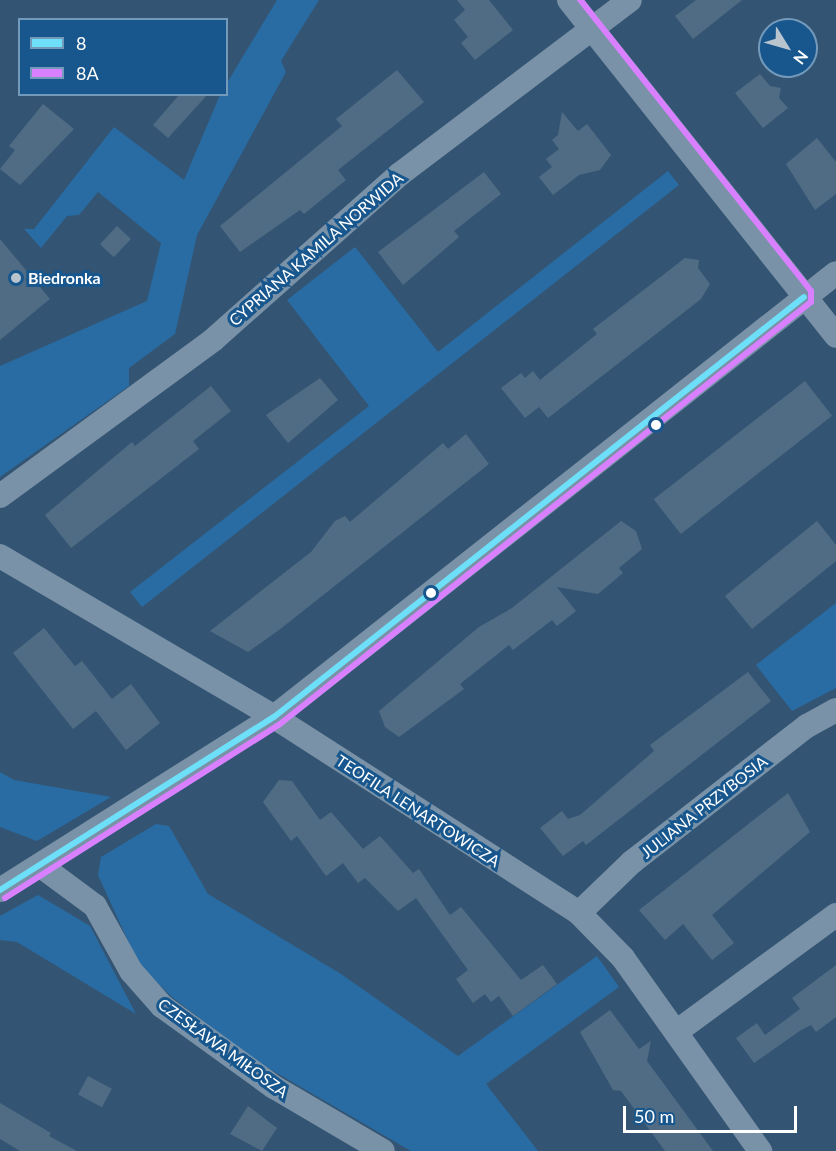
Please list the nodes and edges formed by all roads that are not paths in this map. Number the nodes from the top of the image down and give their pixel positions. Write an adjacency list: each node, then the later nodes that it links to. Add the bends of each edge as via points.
1 (569, 0): 3 (street)
2 (630, 0): 3 (street, CYPRIANA KAMILA NORWIDA)
3 (591, 29): 5 (street); 7 (street, CYPRIANA KAMILA NORWIDA, via 400,174 213,340)
4 (836, 273): 5 (street)
5 (804, 297): 6 (street); 10 (street)
6 (836, 336)
7 (0, 496)
8 (0, 556): 10 (street, TEOFILA LENARTOWICZA)
9 (836, 710): 13 (street, JULIANA PRZYBOSIA, via 807,726 632,862)
10 (274, 717): 11 (street); 13 (street, TEOFILA LENARTOWICZA)
11 (41, 866): 12 (street); 16 (street, CZESŁAWA MIŁOSZA, via 95,906 131,971 162,1006 274,1087)
12 (0, 890)
13 (579, 913): 15 (street, TEOFILA LENARTOWICZA, via 622,958)
14 (836, 915): 15 (street)
15 (676, 1032): 17 (street, TEOFILA LENARTOWICZA)
16 (383, 1151)
17 (760, 1151)

